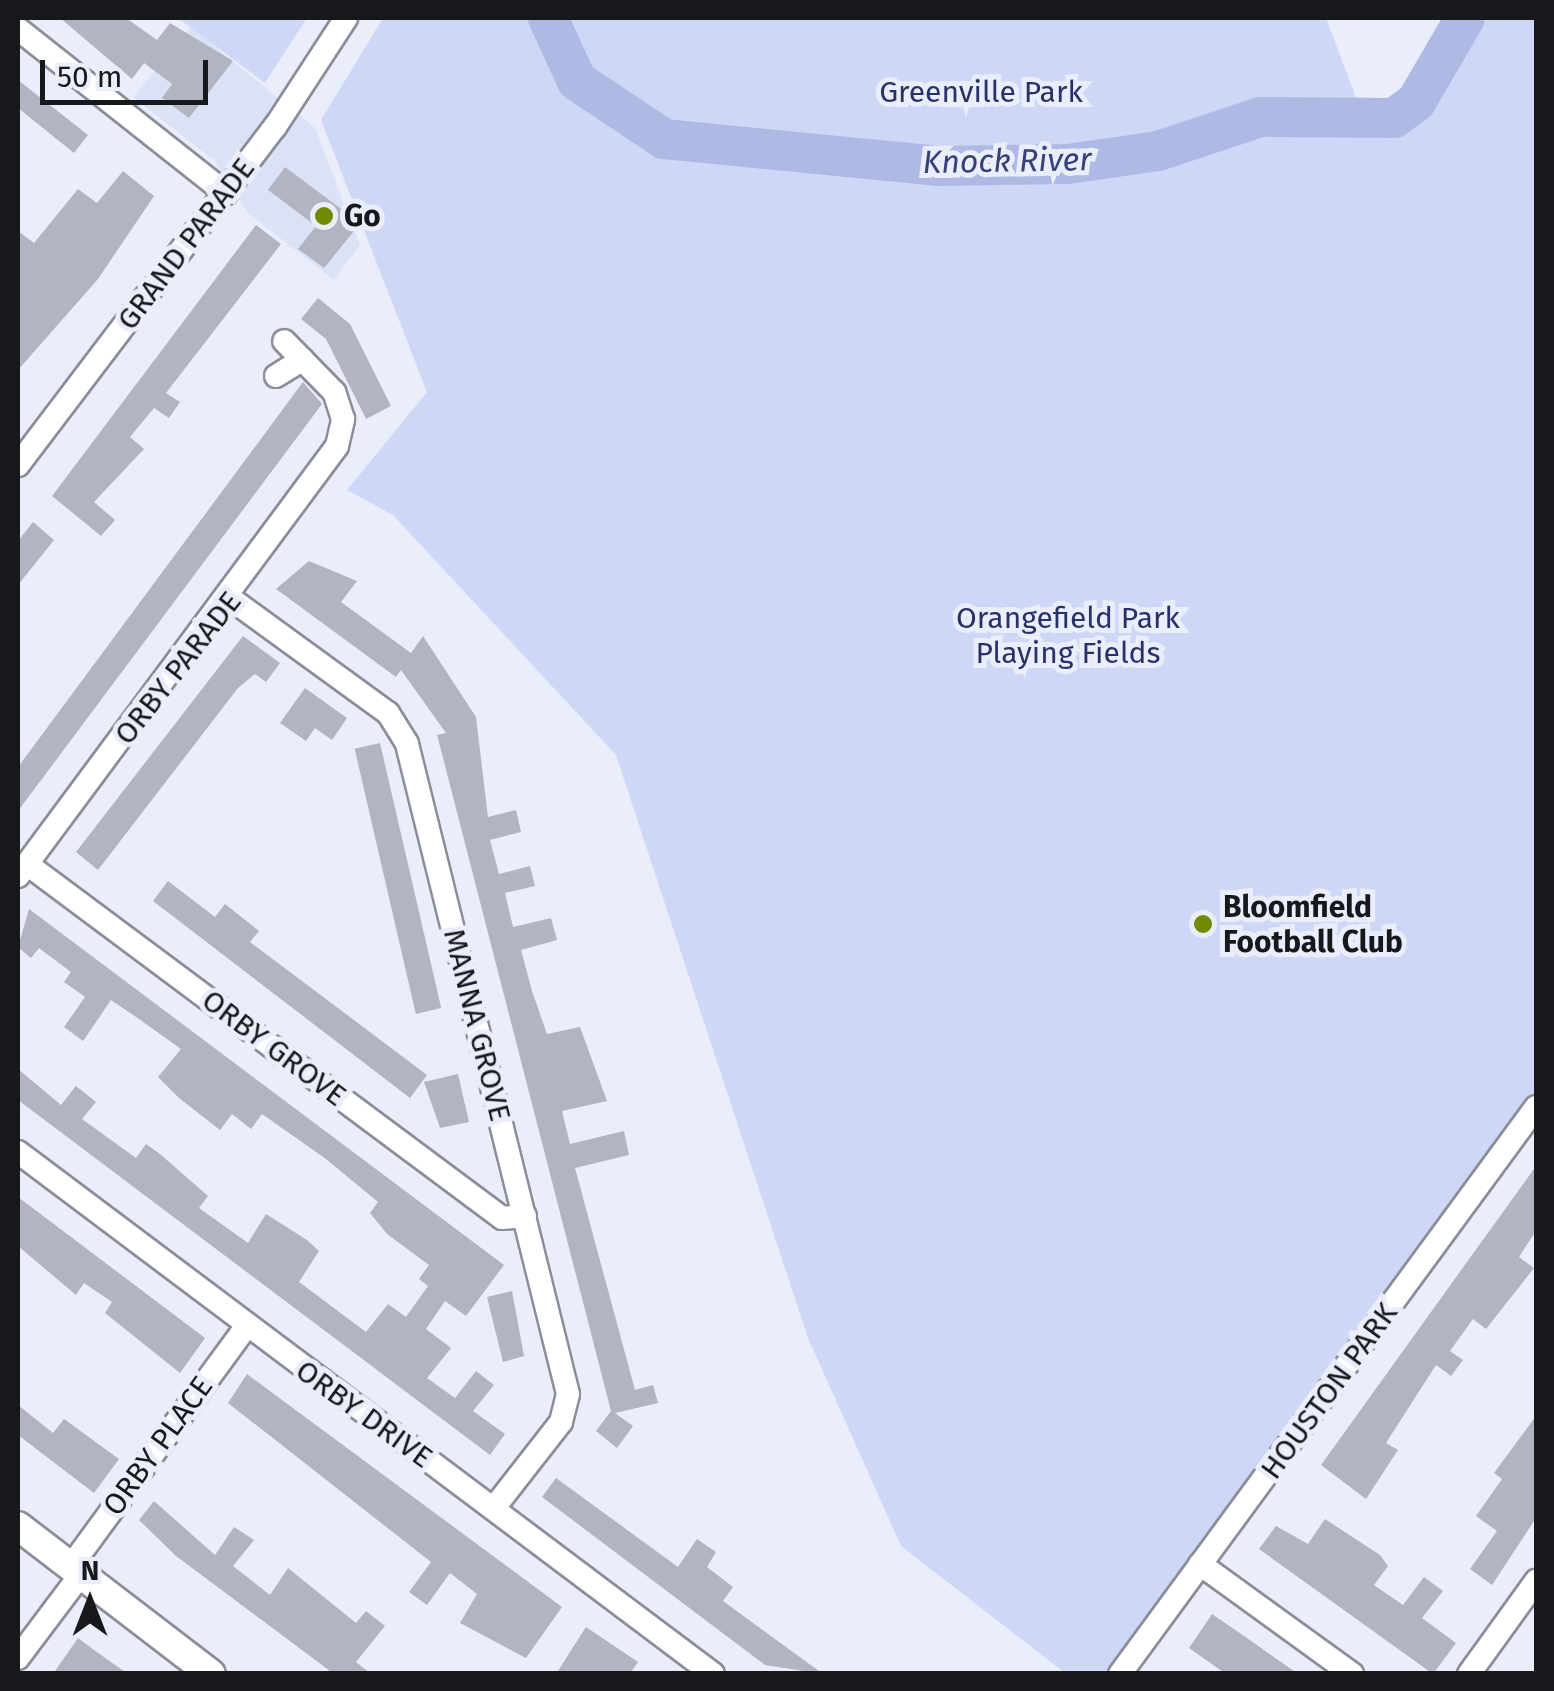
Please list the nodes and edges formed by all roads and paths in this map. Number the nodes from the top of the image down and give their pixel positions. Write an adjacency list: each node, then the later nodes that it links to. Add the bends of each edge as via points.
1 (346, 18): 3 (street, GRAND PARADE)
2 (18, 30): 3 (street)
3 (226, 193): 7 (street, GRAND PARADE)
4 (284, 341): 5 (street)
5 (302, 360): 6 (street); 8 (street, ORBY PARADE, via 341,408 332,456)
6 (276, 376)
7 (18, 465)
8 (231, 599): 9 (street, ORBY PARADE); 12 (street, MANNA GROVE, via 402,730)
9 (22, 870): 12 (street, ORBY GROVE, via 502,1218)
10 (1536, 1107): 16 (street, HOUSTON PARK)
11 (18, 1152): 13 (street, ORBY DRIVE)
12 (525, 1216): 14 (street, MANNA GROVE, via 568,1409)
13 (246, 1327): 14 (street, ORBY DRIVE); 17 (street, ORBY PLACE)
14 (493, 1509): 21 (street, ORBY DRIVE)
15 (18, 1526): 17 (main road)
16 (1200, 1564): 22 (street, HOUSTON PARK); 23 (street)
17 (76, 1570): 19 (street, ORBY PLACE); 20 (main road)
18 (1536, 1581): 24 (street)
19 (18, 1658)
20 (211, 1674)
21 (713, 1674)
22 (1120, 1674)
23 (1352, 1674)
24 (1469, 1674)

